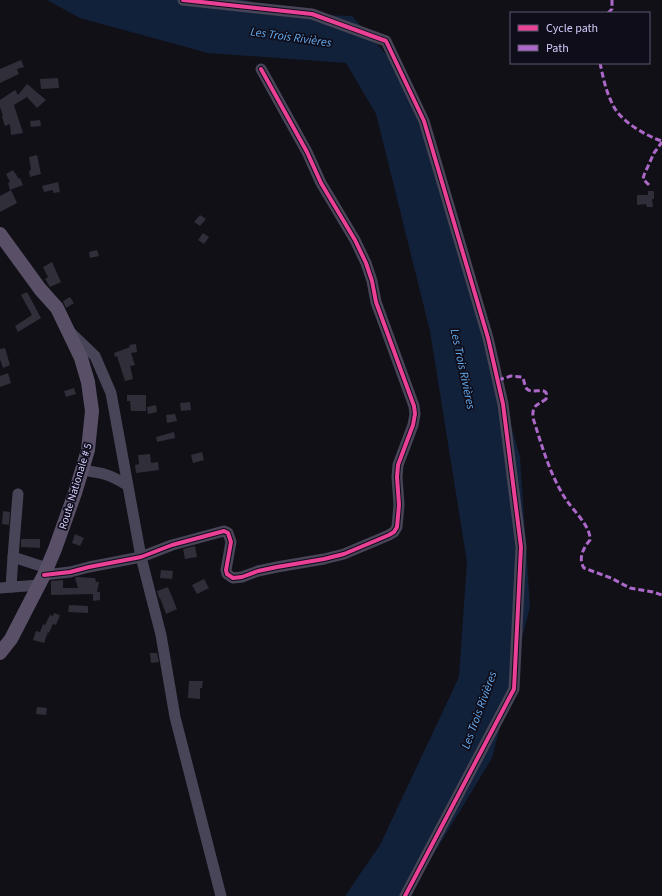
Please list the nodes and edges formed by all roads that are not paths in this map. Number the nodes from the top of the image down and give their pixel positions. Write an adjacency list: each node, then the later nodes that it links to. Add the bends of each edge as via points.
1 (183, 0): 14 (street, via 312,14 386,41 424,122 488,338 503,404 521,547 514,689)
2 (260, 69): 9 (street, via 366,263 385,330 411,394 415,414 398,465 397,527 389,536 344,554 277,566 242,578 233,578 227,574 231,542 228,533 224,531 172,545)
3 (0, 234): 4 (main road, Route Nationale # 5, via 57,308)
4 (67, 328): 5 (main road, Route Nationale # 5, via 81,358 92,411 88,450); 6 (street, via 95,356 111,393)
5 (82, 470): 6 (street, via 112,476); 10 (main road, Route Nationale # 5, via 56,549)
6 (127, 485): 9 (street)
7 (18, 494): 8 (street)
8 (13, 557): 10 (street); 11 (street)
9 (141, 558): 10 (street); 13 (street, via 161,635 175,717)
10 (43, 576): 11 (street); 12 (main road, Route Nationale # 5, via 11,639)
11 (6, 587)
12 (0, 653)
13 (221, 896)
14 (405, 896)

